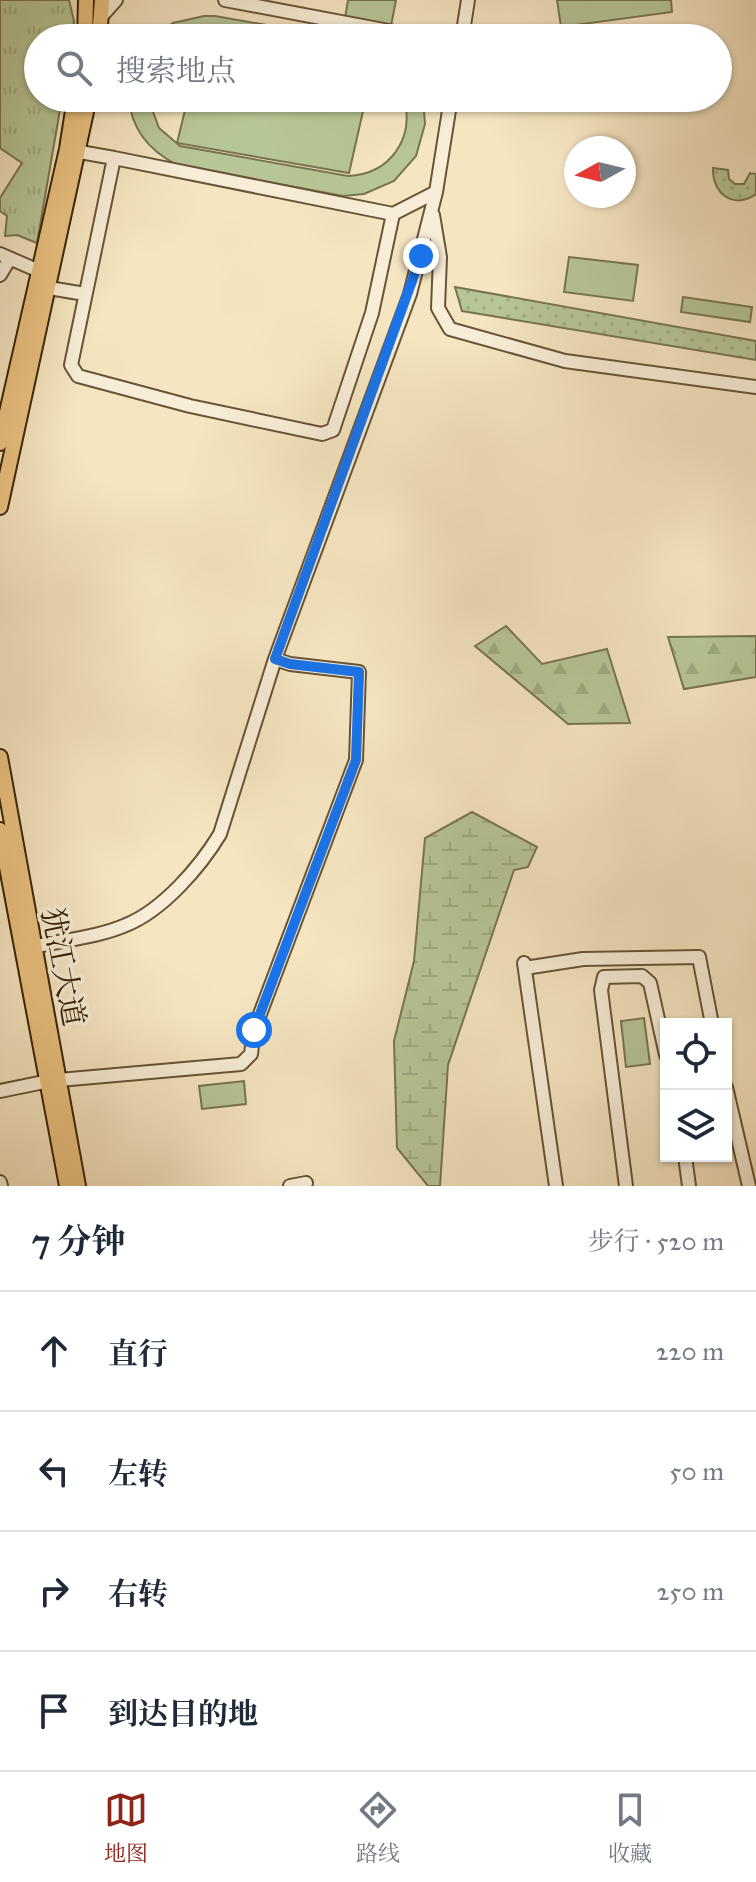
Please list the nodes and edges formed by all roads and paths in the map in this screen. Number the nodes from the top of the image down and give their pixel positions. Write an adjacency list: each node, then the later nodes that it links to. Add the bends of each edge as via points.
1 (78, 0): 6 (main road)
2 (86, 0): 6 (main road)
3 (116, 0): 6 (street)
4 (225, 0): 7 (street)
5 (468, 0): 8 (street)
6 (99, 9)
7 (352, 24)
8 (464, 24)
9 (72, 112): 18 (main road)
10 (87, 112): 12 (main road)
11 (449, 112): 14 (street)
12 (80, 152): 13 (street); 20 (main road)
13 (114, 158): 16 (street); 21 (street)
14 (436, 192): 15 (street); 16 (street)
15 (432, 208): 22 (street, via 440,257 438,308 450,329 565,361); 25 (street, via 410,294)
16 (393, 214): 21 (street, via 372,313 333,430 322,434 78,376 71,365)
17 (5, 257): 18 (street); 19 (street)
18 (39, 271): 23 (main road)
19 (0, 275)
20 (49, 288): 21 (street); 24 (main road)
21 (85, 294)
22 (756, 387)
23 (0, 443)
24 (0, 507)
25 (275, 659): 28 (street, via 220,834 209,852 128,925); 31 (street, via 359,672 356,760 254,1030 251,1054 241,1064)
26 (0, 757): 28 (main road, 犹江大道)
27 (0, 830): 28 (main road, 犹江大道)
28 (27, 949): 31 (main road, 犹江大道)
29 (711, 1018): 39 (street, via 699,957 524,965)
30 (660, 1028): 40 (street, via 650,983 642,976 604,977 601,990)
31 (54, 1080): 33 (street); 36 (main road, 犹江大道); 37 (main road, 犹江大道)
32 (727, 1090): 42 (street)
33 (0, 1091)
34 (686, 1162): 41 (street)
35 (306, 1183): 38 (street)
36 (67, 1186)
37 (78, 1186)
38 (290, 1186)
39 (556, 1186)
40 (626, 1186)
41 (689, 1186)
42 (749, 1186)

